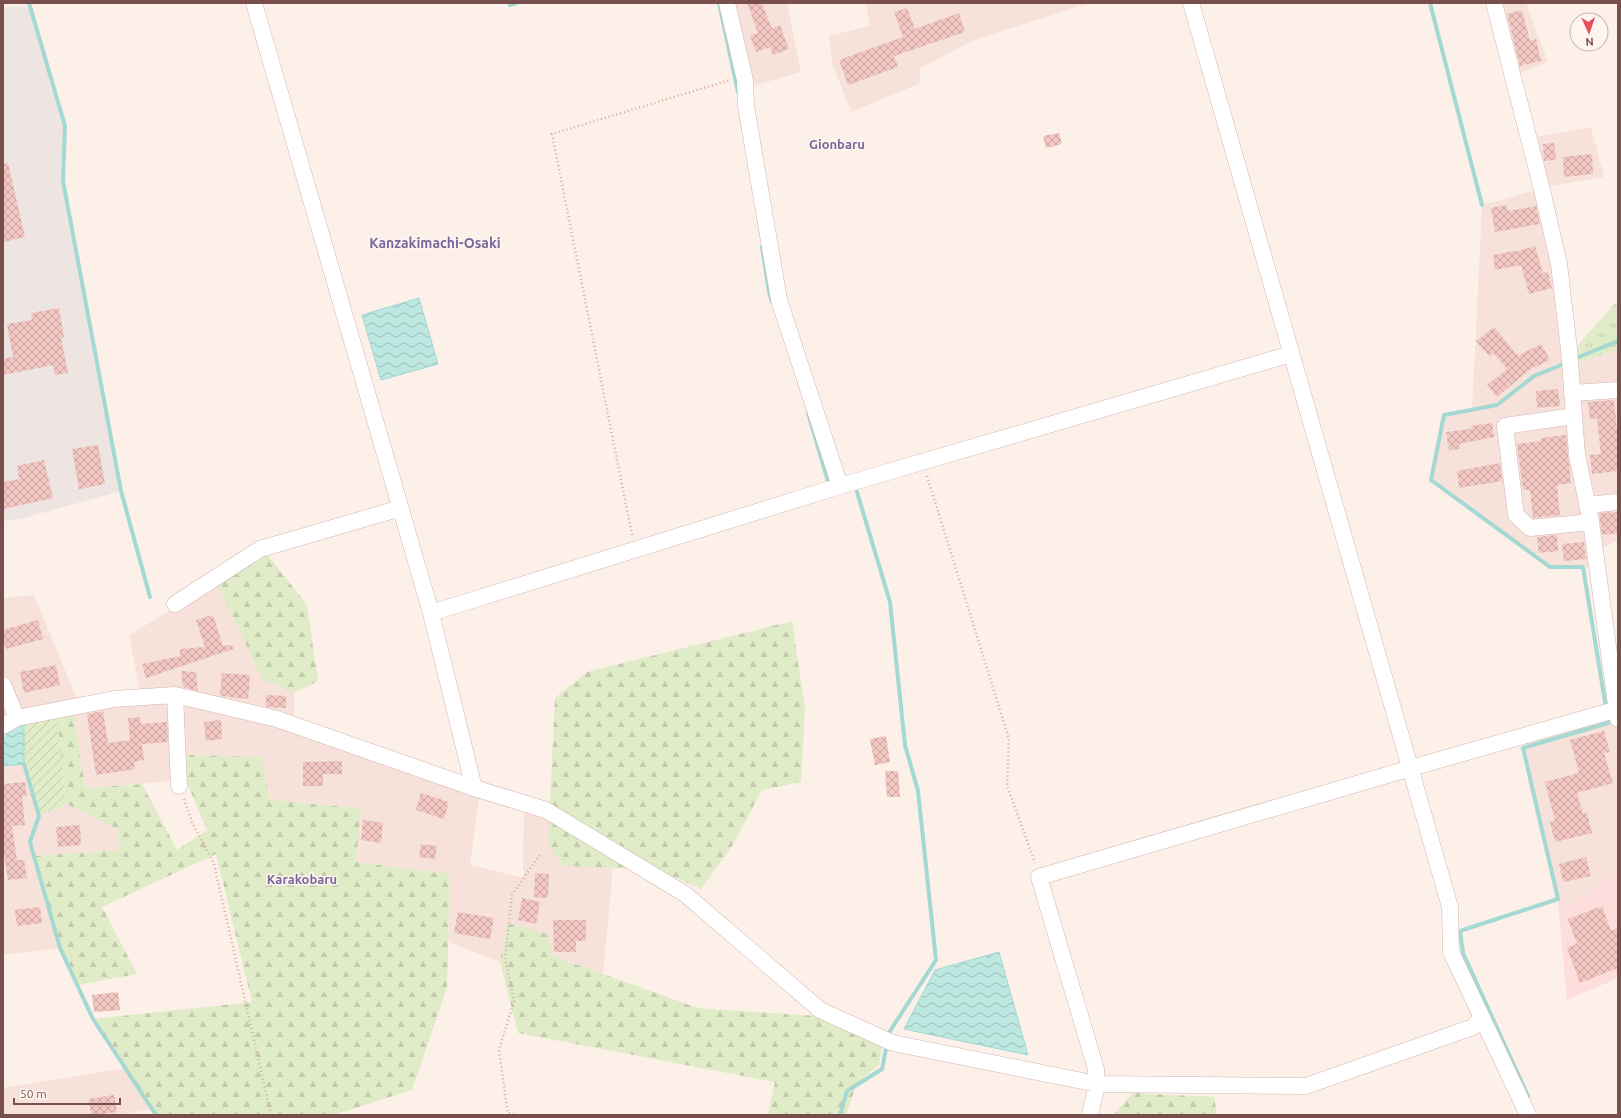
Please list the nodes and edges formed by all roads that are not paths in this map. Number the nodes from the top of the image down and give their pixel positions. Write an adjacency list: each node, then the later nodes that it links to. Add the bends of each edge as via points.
1 (254, 3): 12 (street)
2 (727, 3): 9 (street, via 745,80 746,106 779,300)
3 (1191, 3): 5 (street)
4 (1494, 3): 7 (street, via 1559,264)
5 (1291, 354): 9 (street); 21 (street)
6 (1618, 390): 7 (street)
7 (1572, 393): 8 (street)
8 (1574, 416): 11 (street, via 1577,455); 13 (street, via 1505,426 1516,515 1530,528)
9 (840, 486): 15 (street)
10 (1618, 502): 11 (street)
11 (1587, 505): 13 (street)
12 (401, 508): 14 (street, via 260,549); 15 (street)
13 (1591, 522): 18 (street)
14 (175, 604)
15 (431, 613): 23 (street)
16 (3, 685): 19 (street)
17 (175, 695): 19 (street, via 114,699); 22 (street); 23 (street, via 277,719)
18 (1617, 713): 21 (street, via 1600,714)
19 (17, 718): 20 (street)
20 (3, 726)
21 (1411, 768): 24 (street, via 1450,907 1451,952); 25 (street, via 1039,877 1096,1069)
22 (179, 786)
23 (474, 788): 25 (street, via 546,810 685,894 820,1010 887,1040)
24 (1482, 1018): 25 (street, via 1473,1027 1306,1086); 27 (street)
25 (1097, 1084): 26 (street)
26 (1090, 1115)
27 (1528, 1115)

